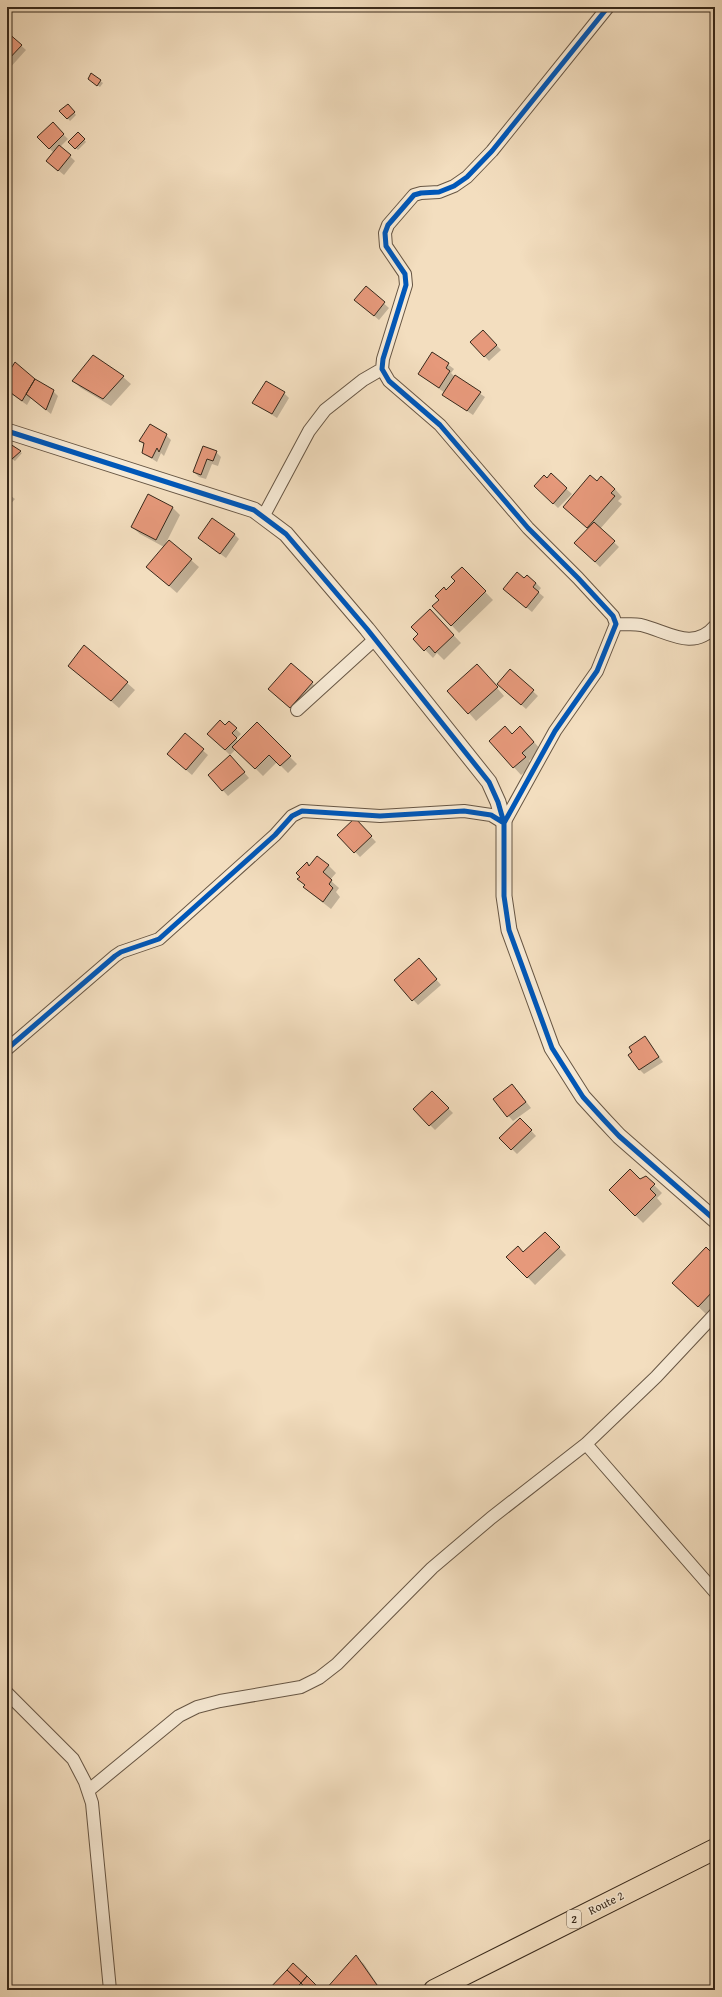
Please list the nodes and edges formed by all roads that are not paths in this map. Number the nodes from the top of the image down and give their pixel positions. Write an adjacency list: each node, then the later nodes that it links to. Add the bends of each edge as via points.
1 (608, 7): 2 (street, via 492,151 467,177 439,192 414,195 388,225 386,246 405,274 406,280)
2 (382, 369): 4 (street, via 363,380 321,416 309,431); 5 (street, via 389,381 440,425 528,528 613,616)
3 (7, 430): 4 (street, via 254,510)
4 (263, 517): 7 (street, via 286,534)
5 (616, 624): 6 (street, via 641,625 688,639 700,638); 9 (street, via 597,671 555,732)
6 (715, 626)
7 (375, 639): 8 (street); 9 (street, via 489,782)
8 (297, 710)
9 (504, 823): 10 (street, via 491,815 464,811 380,816 310,811 297,813 159,939 115,956); 11 (street, via 506,918 552,1048 583,1097 619,1136)
10 (7, 1049)
11 (715, 1220)
12 (715, 1314): 13 (street, via 656,1377)
13 (586, 1444): 14 (street); 16 (street, via 432,1568 337,1664 319,1678 301,1687 197,1707 179,1716)
14 (715, 1592)
15 (7, 1693): 16 (street, via 73,1759)
16 (89, 1790): 18 (street)
17 (715, 1849): 19 (highway, Route 2 / 2)
18 (110, 1990)
19 (434, 1990)

